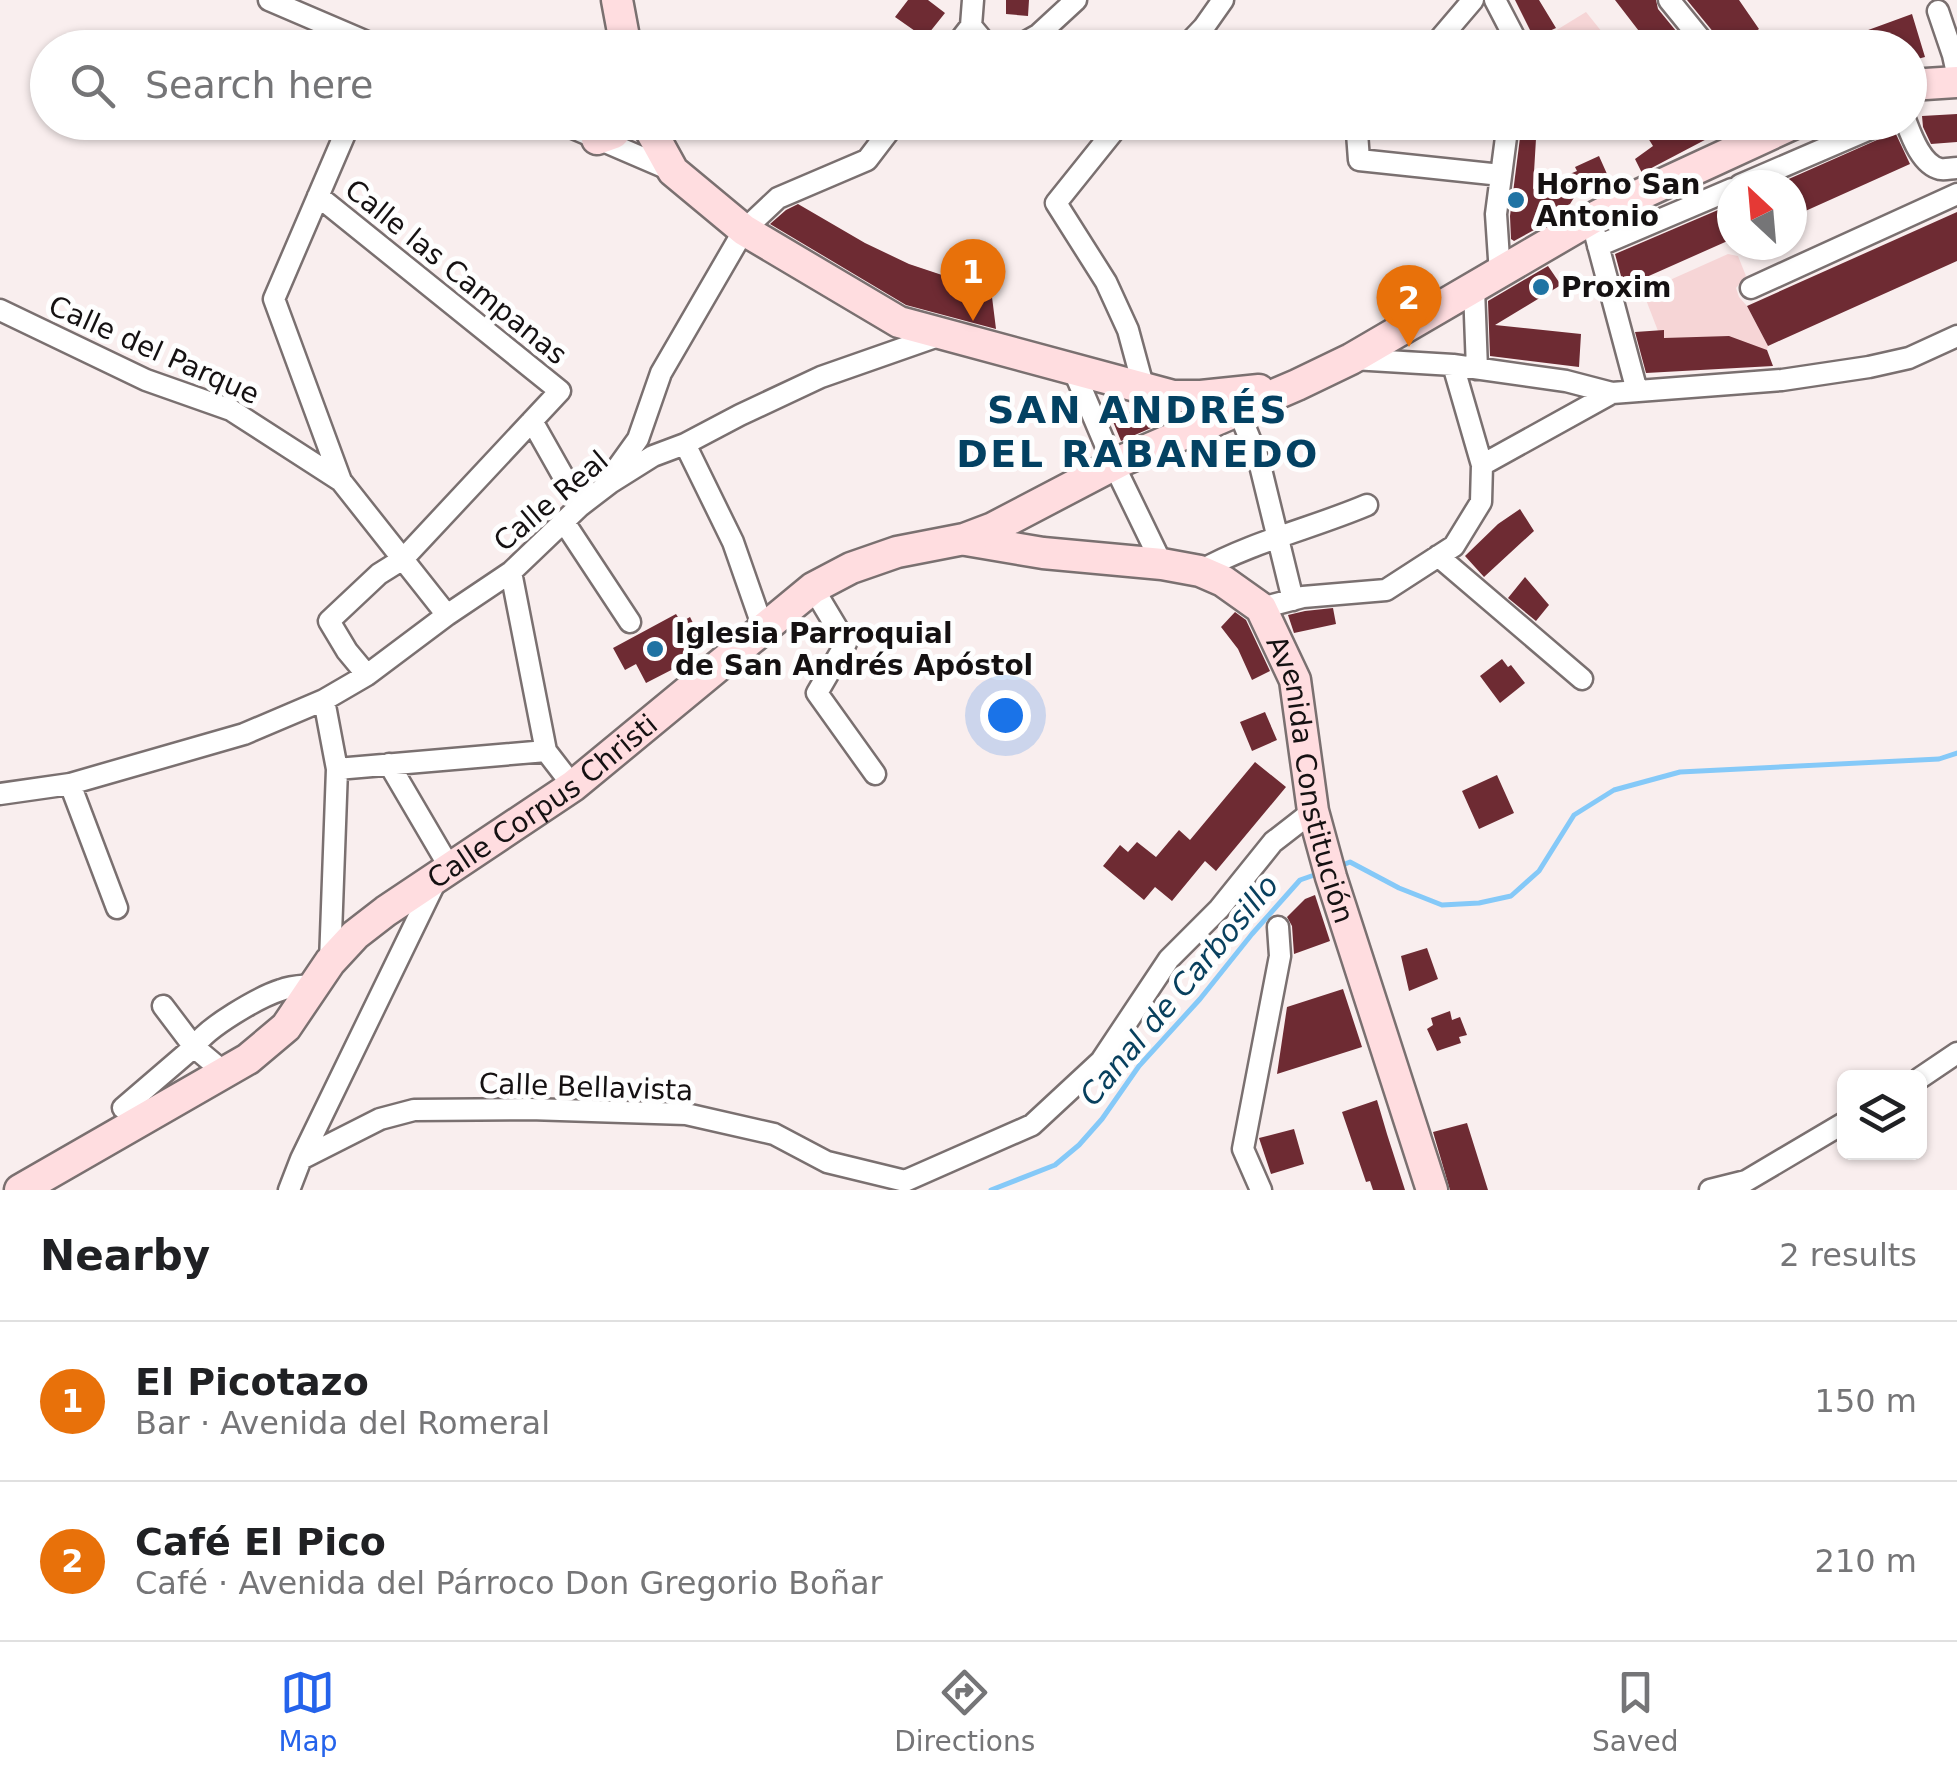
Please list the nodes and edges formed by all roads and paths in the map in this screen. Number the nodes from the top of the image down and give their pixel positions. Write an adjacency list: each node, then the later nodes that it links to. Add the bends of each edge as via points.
1 (269, 0): 11 (street)
2 (617, 0): 12 (main road)
3 (973, 0): 10 (street)
4 (1076, 0): 15 (street)
5 (1222, 0): 16 (street)
6 (1474, 0): 17 (street)
7 (1495, 0): 18 (street)
8 (1669, 0): 19 (street)
9 (1938, 11): 20 (street)
10 (970, 26): 13 (street); 14 (street)
11 (339, 30)
12 (623, 30)
13 (967, 30)
14 (974, 30)
15 (1043, 30)
16 (1201, 30)
17 (1448, 30)
18 (1511, 30)
19 (1693, 30)
20 (1957, 73)
21 (1957, 82): 22 (main road)
22 (1927, 84)
23 (342, 140): 39 (street)
24 (625, 140): 35 (street)
25 (656, 140): 35 (main road)
26 (883, 140): 40 (street, via 868,160 778,198)
27 (1106, 140): 51 (street, via 1056,203 1106,282)
28 (1358, 140): 36 (street, via 1359,160)
29 (1505, 140): 36 (street)
30 (1756, 140): 41 (main road)
31 (1844, 140): 34 (street)
32 (1913, 140): 33 (street, via 1928,162)
33 (1957, 168)
34 (1775, 170)
35 (673, 171): 40 (main road)
36 (1500, 175): 42 (street)
37 (1717, 193): 41 (street)
38 (1957, 194): 43 (street)
39 (318, 196): 55 (street, Calle las Campanas, via 560,391); 59 (street, via 274,299)
40 (744, 230): 45 (main road, via 899,322); 60 (street, via 661,373 638,439)
41 (1594, 233): 42 (main road); 52 (street)
42 (1487, 282): 47 (main road); 49 (street)
43 (1752, 288)
44 (0, 310): 59 (street, Calle del Parque, via 146,380 231,410)
45 (943, 334): 50 (main road); 56 (street, Calle Real, via 821,377)
46 (1957, 336): 52 (street, via 1868,367)
47 (1352, 359): 48 (street); 54 (main road, via 1297,385)
48 (1453, 366): 49 (street); 57 (street)
49 (1477, 369): 53 (street)
50 (1073, 370): 51 (main road); 58 (street)
51 (1144, 389): 54 (main road)
52 (1637, 391): 53 (street)
53 (1612, 392): 57 (street)
54 (1217, 409): 58 (main road, Calle Corpus Christi); 66 (street, via 1259,461)
55 (532, 420): 62 (street); 69 (street)
56 (686, 444): 60 (street, Calle Real); 78 (street)
57 (1482, 464): 68 (street, via 1481,502 1454,546)
58 (1114, 465): 63 (main road, Calle Corpus Christi); 70 (street)
59 (341, 480): 69 (street, Calle del Parque)
60 (603, 488): 62 (street, Calle Real)
61 (1367, 505): 66 (street)
62 (580, 506): 64 (street, Calle Real)
63 (1008, 520): 65 (main road, Calle Corpus Christi); 67 (main road)
64 (564, 522): 72 (street, Calle Real); 77 (street)
65 (964, 539): 67 (main road, Avenida Constitución); 73 (main road, Calle Corpus Christi, via 897,552)
66 (1278, 539): 71 (street); 74 (street)
67 (1023, 549): 70 (main road, Avenida Constitución)
68 (1438, 556): 74 (street, via 1386,590); 80 (street)
69 (403, 559): 76 (street, Calle del Parque); 79 (street, via 328,620)
70 (1162, 564): 71 (main road, Avenida Constitución)
71 (1200, 571): 75 (main road, Avenida Constitución)
72 (511, 572): 76 (street, Calle Real); 82 (street)
73 (813, 588): 78 (main road, Calle Corpus Christi); 85 (street, via 846,643 817,692)
74 (1294, 600): 75 (street)
75 (1260, 608): 89 (main road, Avenida Constitución, via 1295,680)
76 (447, 616): 79 (street, Calle Real)
77 (630, 622)
78 (763, 628): 87 (main road, Calle Corpus Christi)
79 (367, 675): 81 (street, Calle Real)
80 (1582, 679)
81 (324, 700): 84 (street); 86 (street, Calle Real, via 244,734)
82 (546, 751): 83 (street); 87 (street)
83 (389, 764): 84 (street); 90 (street)
84 (338, 769): 93 (street)
85 (875, 774)
86 (70, 784): 88 (street, Calle Real); 91 (street)
87 (573, 786): 90 (main road, Calle Corpus Christi)
88 (0, 794)
89 (1318, 826): 101 (street, Calle Bellavista, via 1272,842 1169,959 1101,1061 1032,1125 905,1181 827,1162 774,1134 647,1112 414,1110 380,1119); 105 (main road, Avenida Constitución)
90 (445, 871): 93 (main road, Calle Corpus Christi, via 355,935); 101 (street)
91 (117, 908)
92 (1278, 926): 104 (street, via 1280,956 1243,1149)
93 (322, 974): 95 (street, via 217,1025); 98 (main road, Calle Corpus Christi, via 286,1027)
94 (164, 1006): 95 (street)
95 (194, 1046): 98 (street); 99 (street)
96 (1957, 1053): 97 (street)
97 (1927, 1073)
98 (225, 1074): 102 (main road, Calle Corpus Christi)
99 (122, 1108)
100 (1837, 1127): 106 (street, via 1746,1181)
101 (301, 1159): 103 (street)
102 (20, 1190)
103 (289, 1190)
104 (1261, 1190)
105 (1432, 1190)
106 (1710, 1190)

